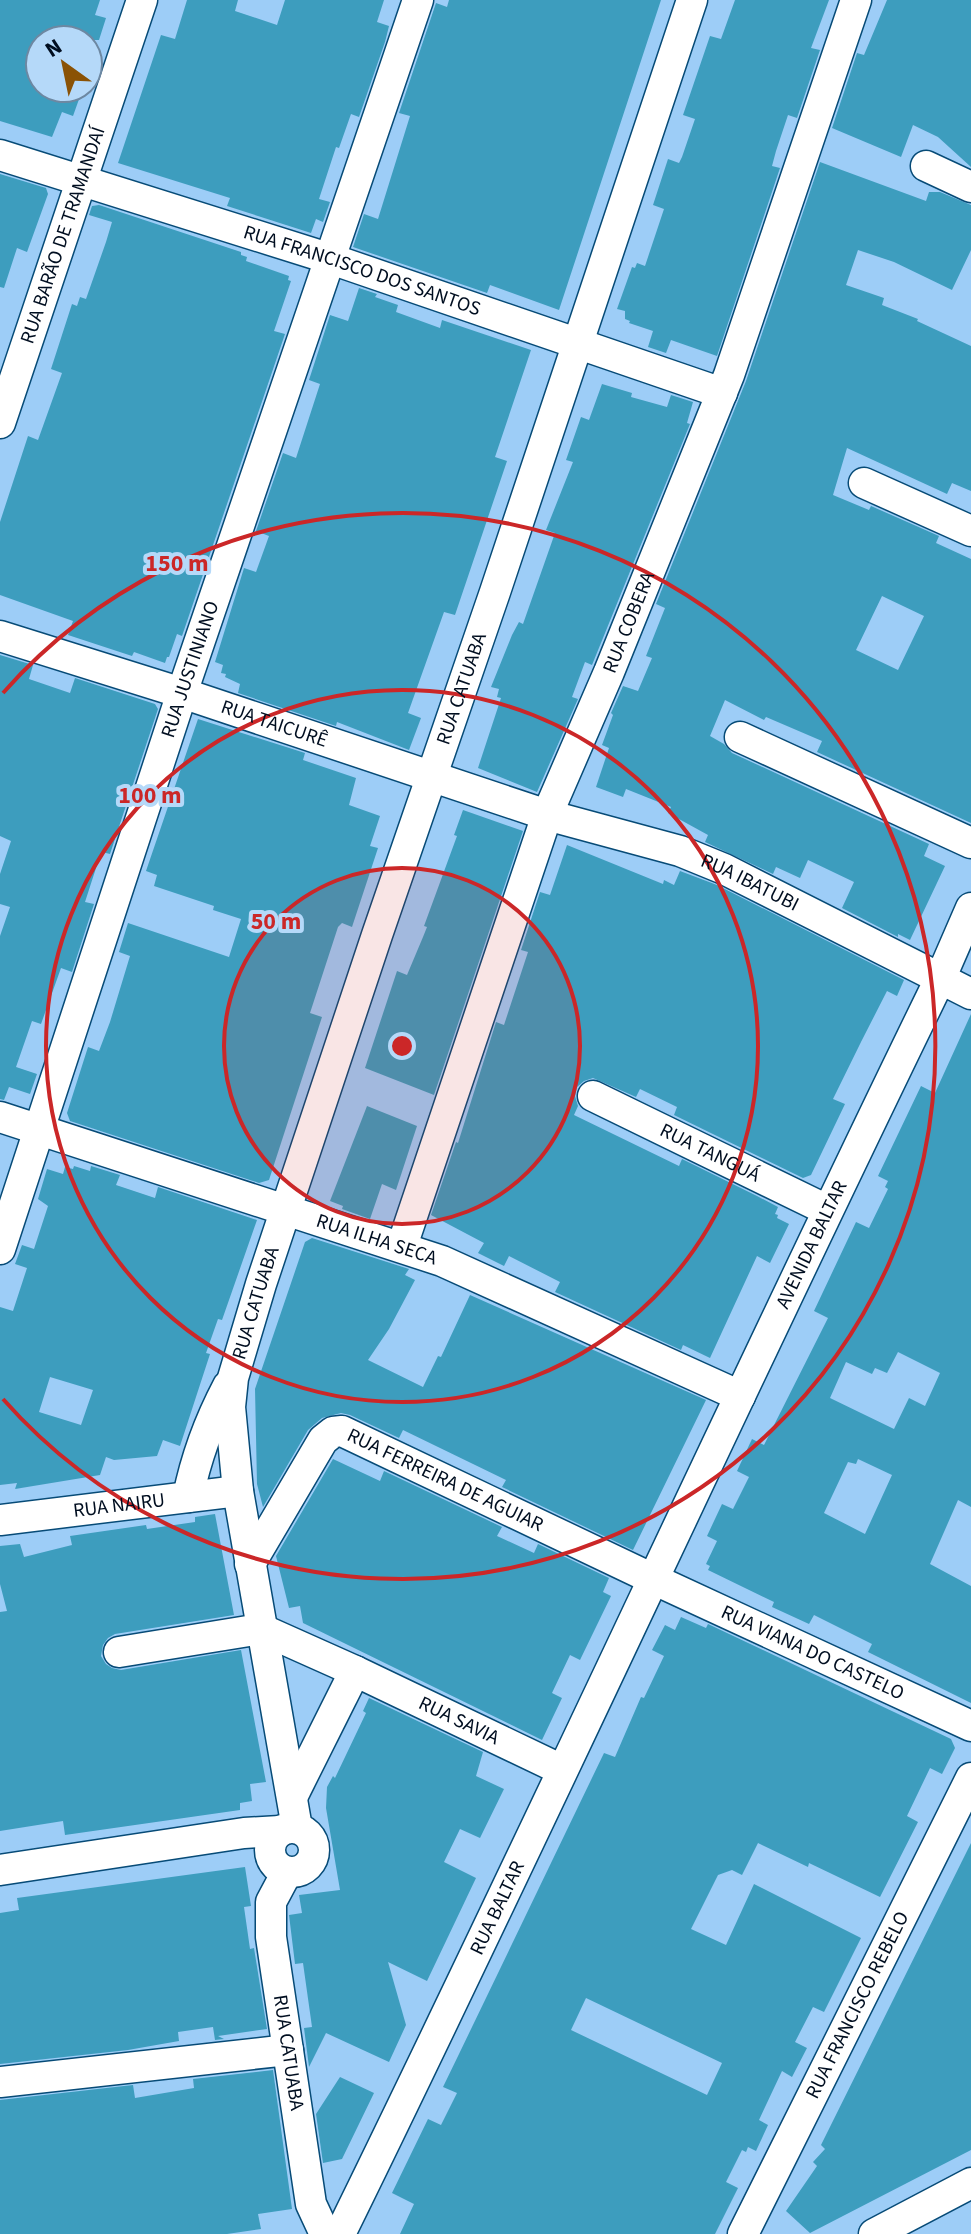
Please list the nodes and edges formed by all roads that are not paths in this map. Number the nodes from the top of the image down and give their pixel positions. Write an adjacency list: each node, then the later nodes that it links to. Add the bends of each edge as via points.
1 (142, 0): 7 (street, RUA BARÃO DE TRAMANDAÍ)
2 (418, 0): 9 (street, RUA JUSTINIANO)
3 (692, 0): 10 (street, RUA CATUABA)
4 (856, 0): 11 (street, RUA COBERA)
5 (0, 155): 7 (street, RUA FRANCISCO DOS SANTOS)
6 (926, 166): 8 (street)
7 (80, 181): 9 (street, RUA FRANCISCO DOS SANTOS); 12 (street, RUA BARÃO DE TRAMANDAÍ)
8 (971, 187)
9 (331, 259): 10 (street, RUA FRANCISCO DOS SANTOS); 16 (street, RUA JUSTINIANO)
10 (578, 342): 11 (street, RUA FRANCISCO DOS SANTOS); 18 (street, RUA CATUABA)
11 (722, 393): 19 (street, RUA COBERA)
12 (0, 423)
13 (864, 483): 14 (street)
14 (971, 531)
15 (0, 636): 16 (street, RUA TAICURÊ)
16 (182, 693): 18 (street, RUA TAICURÊ); 26 (street, RUA JUSTINIANO)
17 (740, 737): 20 (street)
18 (431, 777): 19 (street, RUA TAICURÊ); 27 (street, RUA CATUABA)
19 (547, 815): 22 (street, RUA IBATUBI, via 652,842 724,869); 29 (street, RUA COBERA)
20 (971, 843)
21 (971, 908): 22 (street, AVENIDA BALTAR)
22 (941, 977): 23 (street, RUA IBATUBI); 28 (street, AVENIDA BALTAR)
23 (971, 994)
24 (593, 1096): 28 (street, RUA TANGUÁ)
25 (0, 1117): 26 (street, RUA ILHA SECA)
26 (39, 1129): 27 (street, RUA ILHA SECA); 30 (street, RUA JUSTINIANO)
27 (287, 1209): 29 (street, RUA ILHA SECA); 31 (street, RUA CATUABA)
28 (827, 1210): 32 (street, AVENIDA BALTAR)
29 (402, 1246): 32 (street, RUA ILHA SECA, via 491,1281)
30 (0, 1249)
31 (233, 1378): 33 (street, RUA CATUABA, via 230,1407); 34 (street, RUA CATUABA, via 211,1418)
32 (740, 1396): 37 (street, AVENIDA BALTAR)
33 (238, 1491): 34 (street, RUA NAIRU); 36 (street, RUA CATUABA)
34 (188, 1497): 35 (street, RUA NAIRU)
35 (0, 1520)
36 (250, 1564): 37 (street, RUA FERREIRA DE AGUIAR, via 323,1440 342,1431); 38 (street, RUA CATUABA)
37 (653, 1579): 41 (street, RUA VIANA DO CASTELO); 42 (street, RUA BALTAR)
38 (261, 1629): 39 (street); 40 (street, RUA SAVIA); 44 (street, RUA CATUABA)
39 (119, 1652)
40 (355, 1671): 42 (street, RUA SAVIA); 44 (street)
41 (971, 1726)
42 (562, 1770): 53 (street, RUA BALTAR)
43 (971, 1778): 54 (street, RUA FRANCISCO REBELO)
44 (293, 1795): 45 (street, RUA CATUABA)
45 (289, 1830): 46 (street); 47 (street, via 275,1836 270,1849); 47 (street, via 311,1838 314,1855 304,1869)
46 (216, 1839): 47 (street); 48 (street)
47 (280, 1867): 49 (street, RUA CATUABA, via 269,1918)
48 (0, 1870)
49 (288, 2050): 50 (street); 52 (street, RUA CATUABA, via 311,2204)
50 (0, 2082)
51 (971, 2183): 55 (street)
52 (325, 2234)
53 (340, 2234)
54 (743, 2234)
55 (874, 2234)

